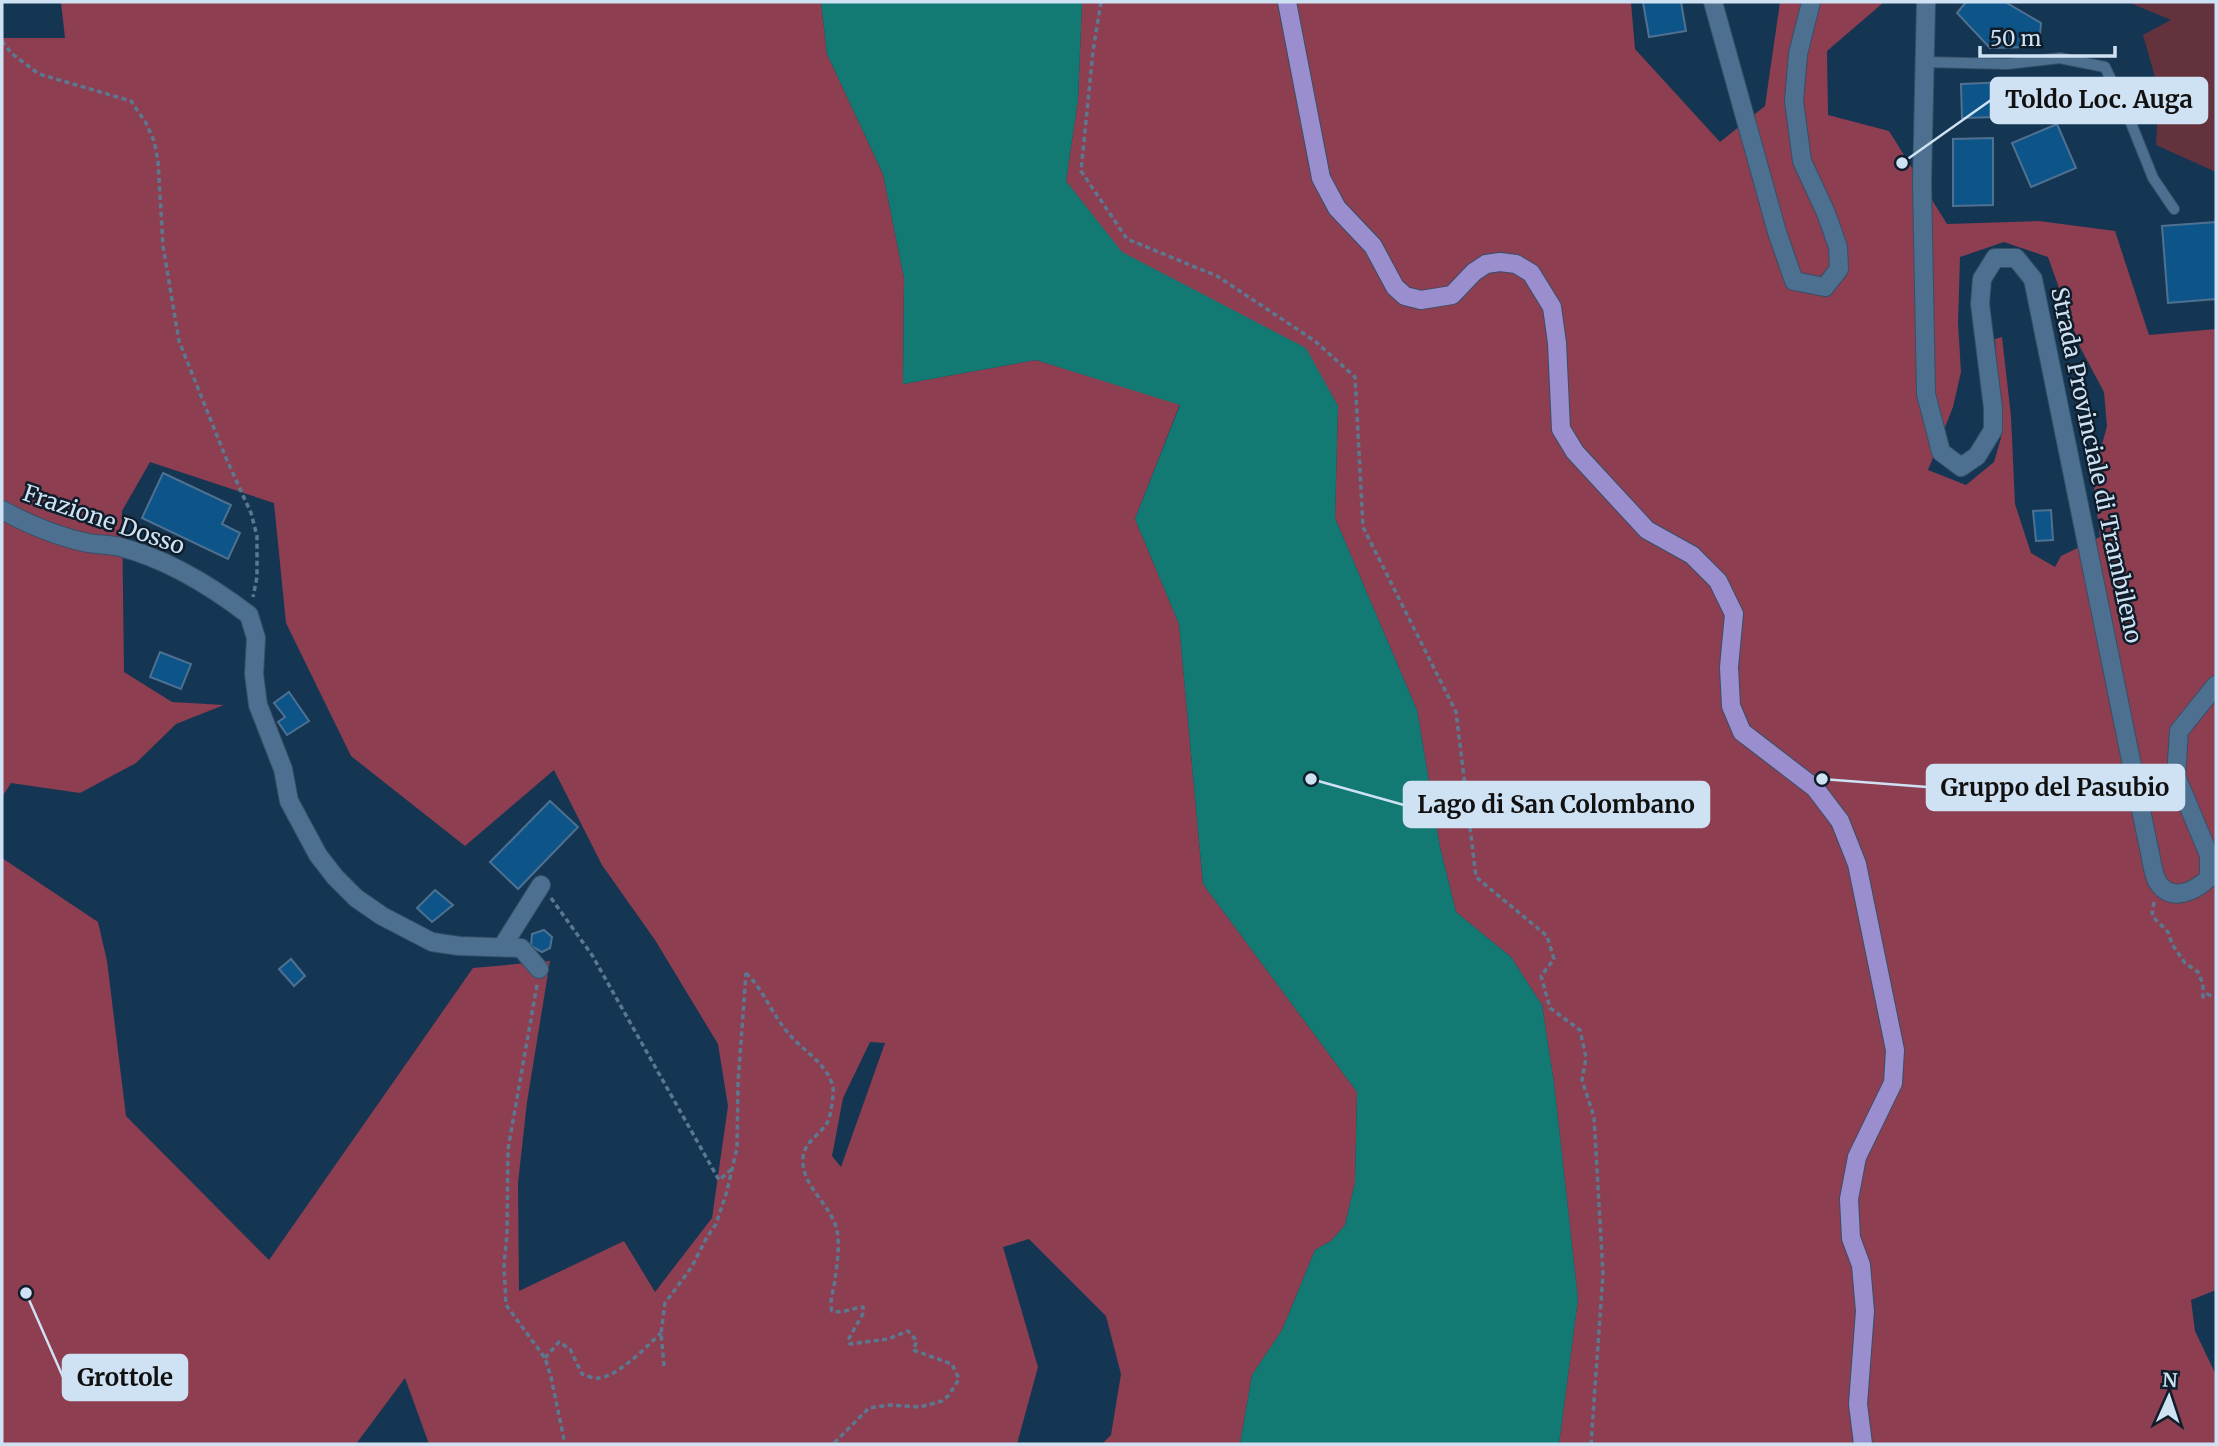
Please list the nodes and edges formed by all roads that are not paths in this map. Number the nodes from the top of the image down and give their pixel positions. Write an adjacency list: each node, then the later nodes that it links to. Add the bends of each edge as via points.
1 (1287, 2): 12 (main road, via 1321,178 1337,208 1373,246 1395,287 1405,296 1421,300 1452,295 1486,264 1516,264 1531,273 1552,307 1561,429 1575,453 1647,530 1692,555 1718,582 1734,614 1731,706 1742,732 1815,788 1840,821 1857,864 1895,1050 1893,1083 1857,1157 1849,1199 1866,1311 1858,1404)
2 (1713, 2): 3 (street, via 1794,281 1825,287 1839,269 1838,247 1802,161 1794,101 1798,54)
3 (1811, 2)
4 (1926, 2): 5 (street, Strada Provinciale di Trambileno)
5 (1925, 62): 6 (lane, via 2007,64 2060,58 2105,67 2152,177); 8 (street, Strada Provinciale di Trambileno, via 1926,394 1941,452 1961,467 1978,456 1993,430 1980,304 1982,279 1995,258 2016,258 2033,279 2157,881 2167,892 2183,894 2198,889 2209,878 2209,855 2176,776 2179,731)
6 (2174, 209)
7 (2, 510): 10 (street, Frazione Dosso, via 69,537 146,555 204,584 249,615 256,638 257,705 283,769 289,801 318,855 356,898 432,942)
8 (2216, 685)
9 (541, 886): 10 (street)
10 (502, 947): 11 (street, via 522,948)
11 (539, 969)
12 (1863, 1444)

